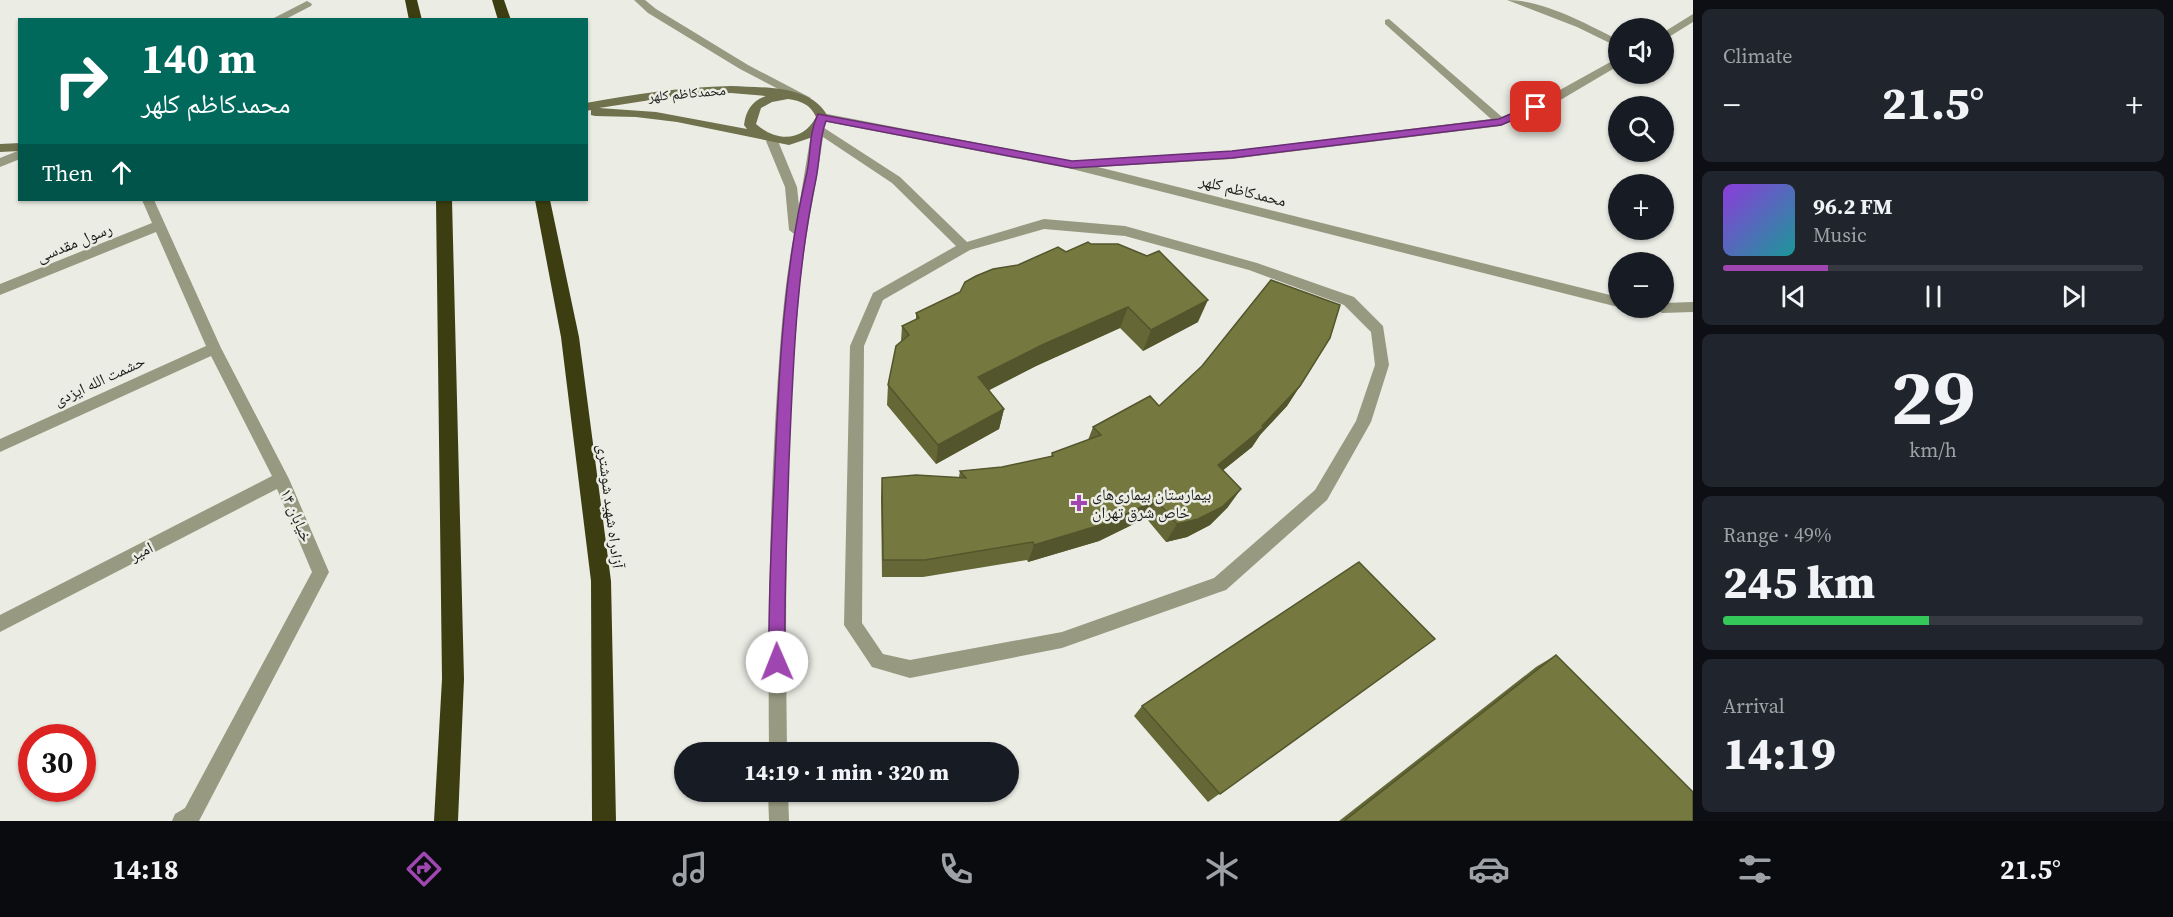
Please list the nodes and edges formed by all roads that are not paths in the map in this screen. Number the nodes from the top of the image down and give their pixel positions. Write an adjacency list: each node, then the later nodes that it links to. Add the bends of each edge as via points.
1 (411, 0): 8 (highway)
2 (498, 0): 9 (highway)
3 (639, 0): 15 (street, via 744,67)
4 (1512, 0): 12 (street)
5 (307, 4): 7 (street)
6 (1693, 16): 11 (street)
7 (279, 18)
8 (416, 18)
9 (504, 18)
10 (1389, 22): 19 (street)
11 (1674, 30)
12 (1608, 39)
13 (1608, 68): 19 (street, via 1553,99)
14 (789, 95): 15 (main road); 16 (main road, محمدکاظم کلهر, via 752,89 701,90); 20 (main road, via 772,97 758,104 750,114 750,125)
15 (805, 99): 18 (main road, via 817,106)
16 (588, 107)
17 (588, 112): 20 (main road, محمدکاظم کلهر, via 653,115)
18 (820, 122): 21 (main road, via 807,137); 26 (street, محمدکاظم کلهر); 31 (street, via 896,180); 32 (street)
19 (1501, 122): 26 (street, via 1232,155)
20 (758, 135): 21 (main road)
21 (772, 141): 32 (street, via 791,187)
22 (18, 147): 23 (main road)
23 (0, 148)
24 (18, 155): 25 (street)
25 (0, 163)
26 (1072, 165): 34 (street, محمدکاظم کلهر)
27 (148, 201): 30 (street, خیابان ۱۴)
28 (444, 201): 44 (highway, via 453,679)
29 (542, 201): 45 (highway, آزادراه شهید شوشتری, via 570,337 601,581)
30 (160, 225): 33 (street, رسول مقدسی); 37 (street, خیابان ۱۴)
31 (965, 247): 31 (street, via 878,297 857,346 853,625 878,661 909,669 1062,640 1220,585 1321,495 1363,422 1382,364 1378,330 1349,301 1252,266 1125,231 1044,224)
32 (797, 254): 41 (street, via 785,389 777,581)
33 (0, 290)
34 (1608, 299)
35 (1693, 307): 36 (street)
36 (1674, 309)
37 (214, 348): 38 (street, حشمت الله ایزدی); 39 (street, خیابان ۱۴)
38 (0, 446)
39 (281, 479): 40 (street, امیر); 43 (street, خیابان ۱۴, via 321,572 192,815)
40 (0, 624)
41 (778, 742)
42 (778, 802): 46 (street)
43 (182, 821)
44 (446, 821)
45 (604, 821)
46 (779, 821)

